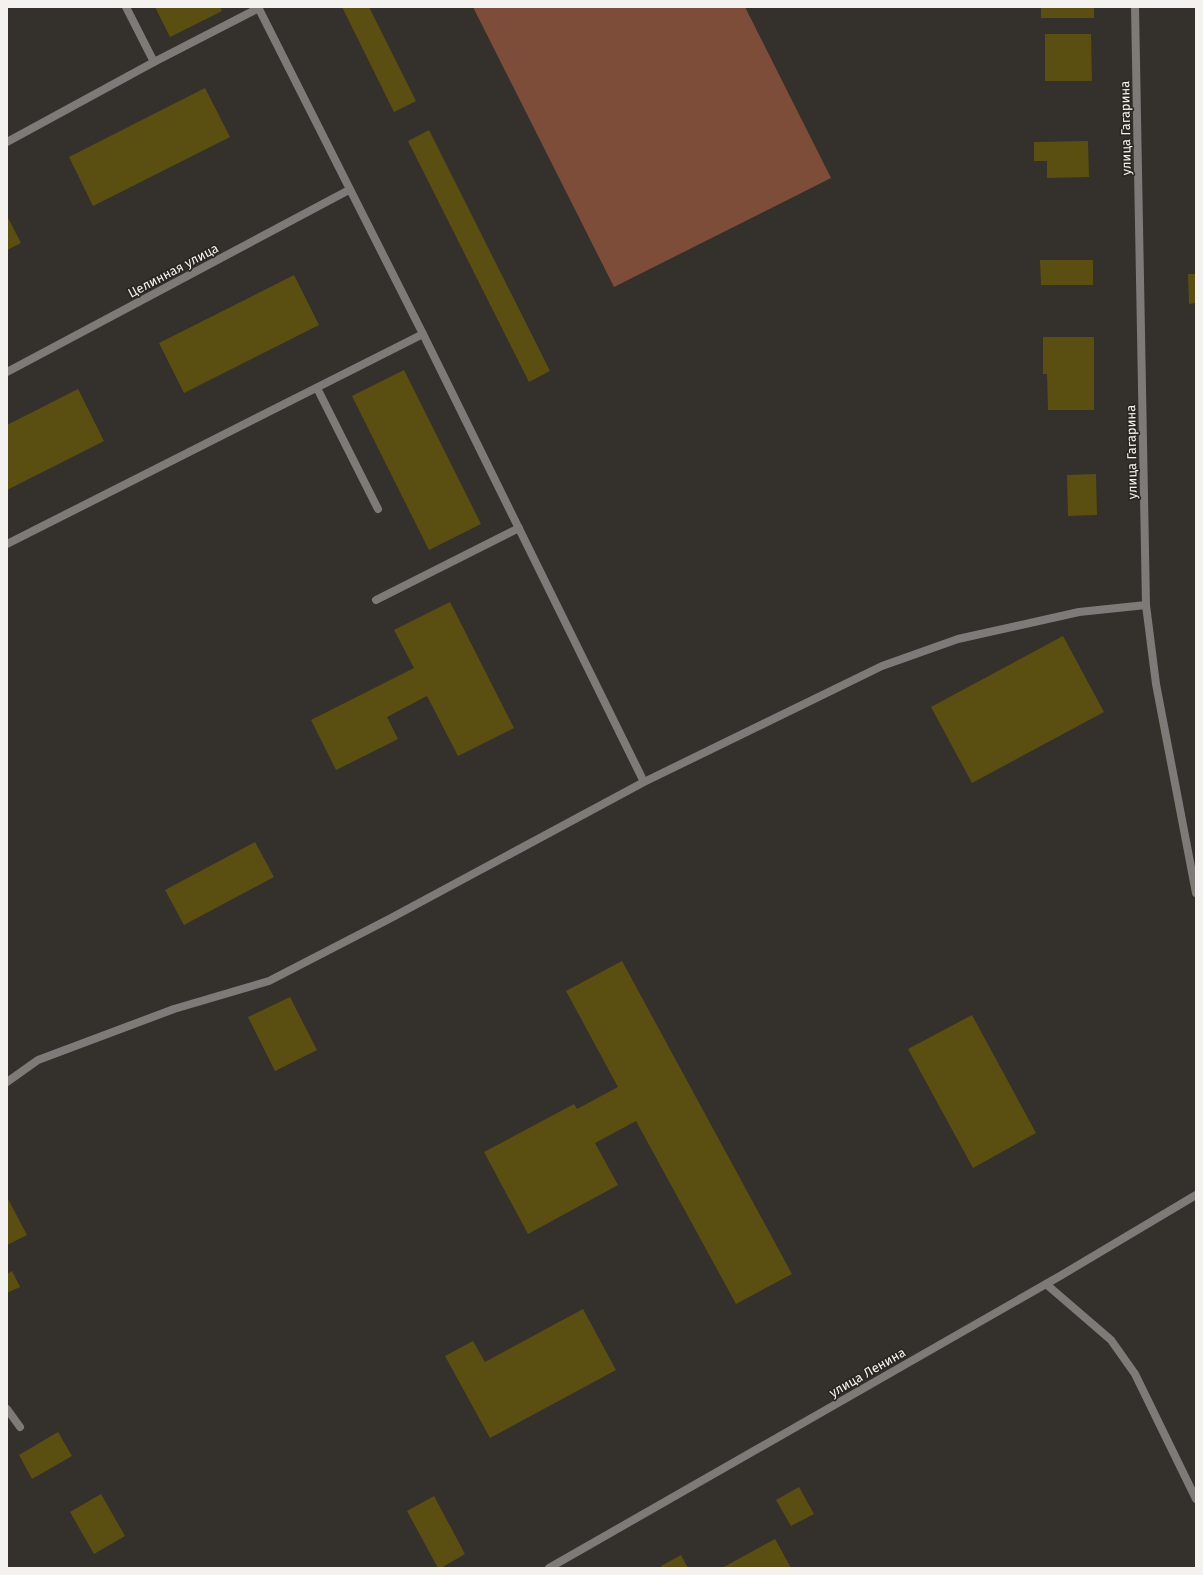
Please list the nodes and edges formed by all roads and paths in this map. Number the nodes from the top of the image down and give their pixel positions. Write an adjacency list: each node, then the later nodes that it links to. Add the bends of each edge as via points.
1 (126, 7): 4 (street)
2 (1135, 7): 14 (street, улица Гагарина)
3 (259, 8): 4 (street); 6 (street)
4 (154, 62): 5 (street)
5 (7, 142)
6 (349, 190): 7 (street); 8 (street, Целинная улица)
7 (423, 334): 9 (street); 11 (street)
8 (7, 372)
9 (317, 388): 10 (street); 12 (street)
10 (378, 509)
11 (519, 528): 13 (street); 15 (street)
12 (7, 544)
13 (376, 600)
14 (1146, 605): 15 (street, via 1079,612 966,638 882,666); 16 (street, улица Гагарина, via 1156,684)
15 (644, 782): 17 (street, via 269,981 174,1009 38,1060)
16 (1196, 893)
17 (7, 1082)
18 (1196, 1195): 19 (street, улица Ленина)
19 (1046, 1284): 22 (street, via 1111,1340 1135,1374); 23 (street, улица Ленина)
20 (7, 1409): 21 (street)
21 (20, 1427)
22 (1196, 1499)
23 (549, 1568)

